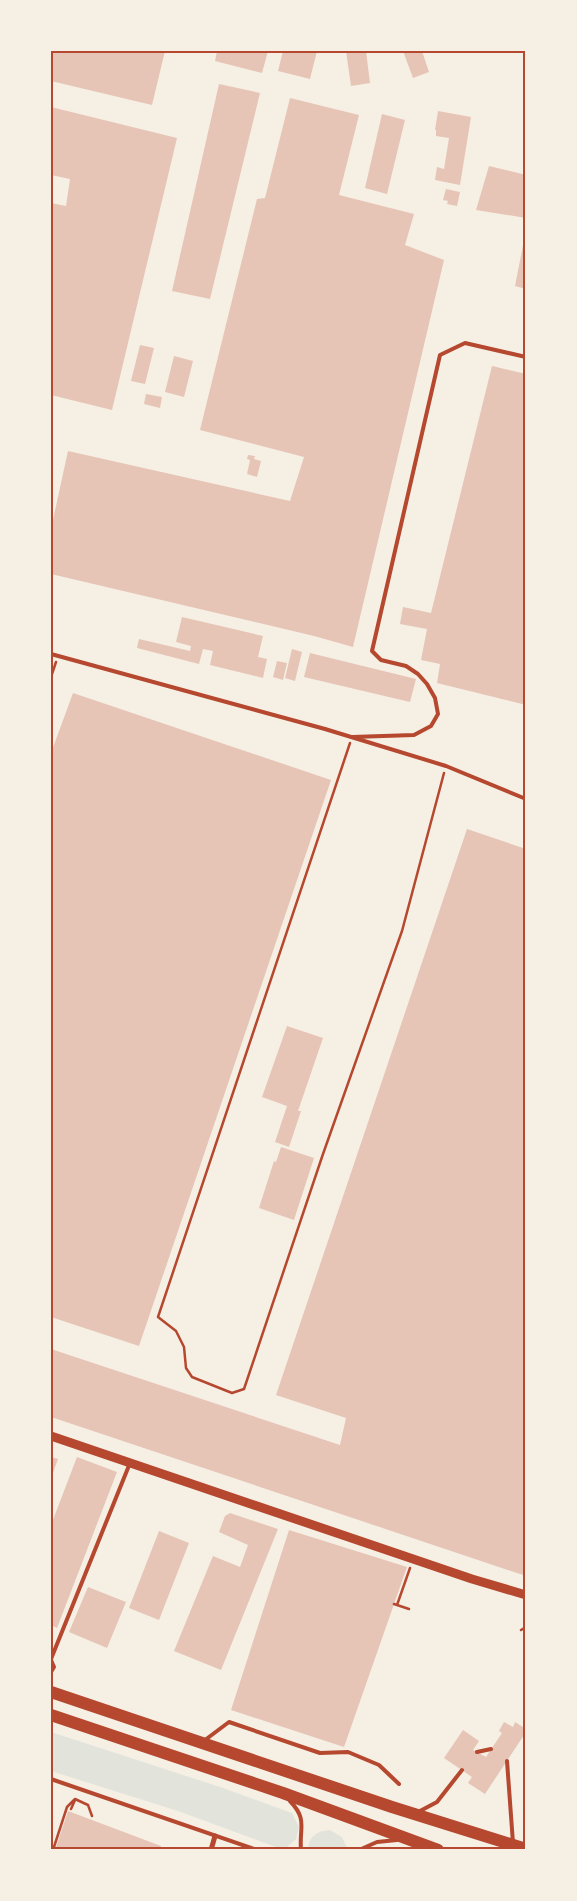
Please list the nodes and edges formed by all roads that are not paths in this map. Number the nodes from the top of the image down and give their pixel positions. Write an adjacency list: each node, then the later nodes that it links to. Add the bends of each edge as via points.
1 (526, 357): 3 (lane, via 464,343 440,355 372,651 381,660 406,666 418,674 436,698 438,714 431,726 414,735)
2 (51, 654): 3 (lane)
3 (352, 737): 4 (lane, via 446,766)
4 (526, 799)
5 (51, 1436): 6 (street)
6 (130, 1463): 7 (street); 8 (lane)
7 (526, 1595)
8 (51, 1660): 9 (lane, via 54,1667)
9 (51, 1672)
10 (51, 1692): 12 (main road)
11 (51, 1715): 19 (main road)
12 (201, 1743): 18 (lane, via 230,1722 320,1752 348,1752 379,1765); 20 (main road)
13 (491, 1749): 14 (lane)
14 (477, 1752)
15 (507, 1761): 23 (lane)
16 (462, 1770): 20 (lane, via 437,1802)
17 (51, 1779): 21 (lane)
18 (399, 1784)
19 (283, 1793): 22 (main road); 26 (lane, via 302,1822)
20 (414, 1814): 23 (main road)
21 (216, 1836): 24 (street); 25 (lane)
22 (410, 1839): 27 (lane, via 377,1842); 28 (main road)
23 (519, 1847)
24 (211, 1850)
25 (257, 1850)
26 (302, 1850)
27 (359, 1850)
28 (438, 1850)

